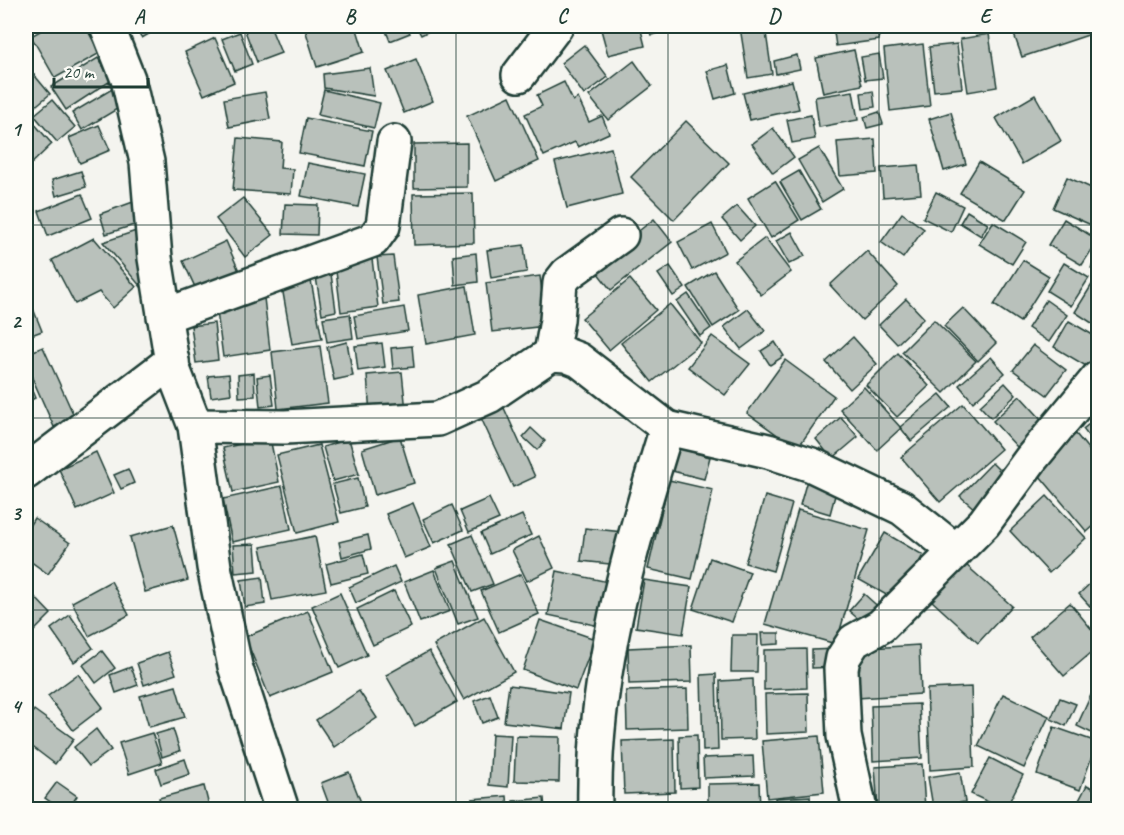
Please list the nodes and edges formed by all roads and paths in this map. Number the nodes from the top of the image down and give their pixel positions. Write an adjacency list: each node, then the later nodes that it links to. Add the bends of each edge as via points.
1 (107, 26): 6 (street, via 128,79 147,162)
2 (556, 26): 3 (street)
3 (519, 75)
4 (394, 142): 6 (street, via 383,226 373,240)
5 (621, 236): 7 (street, via 560,283)
6 (164, 316): 8 (street)
7 (551, 354): 10 (street, via 489,396 438,419 285,427); 11 (street, via 579,360)
8 (172, 361): 10 (street); 12 (street)
9 (1098, 378): 13 (street, via 984,523)
10 (195, 426): 14 (street, via 214,567 235,666)
11 (667, 428): 13 (street, via 812,465 902,508); 15 (street, via 640,520 606,664 594,760)
12 (26, 472)
13 (956, 551): 16 (street, via 881,626 854,641 843,658 844,736)
14 (282, 810)
15 (595, 810)
16 (860, 810)

